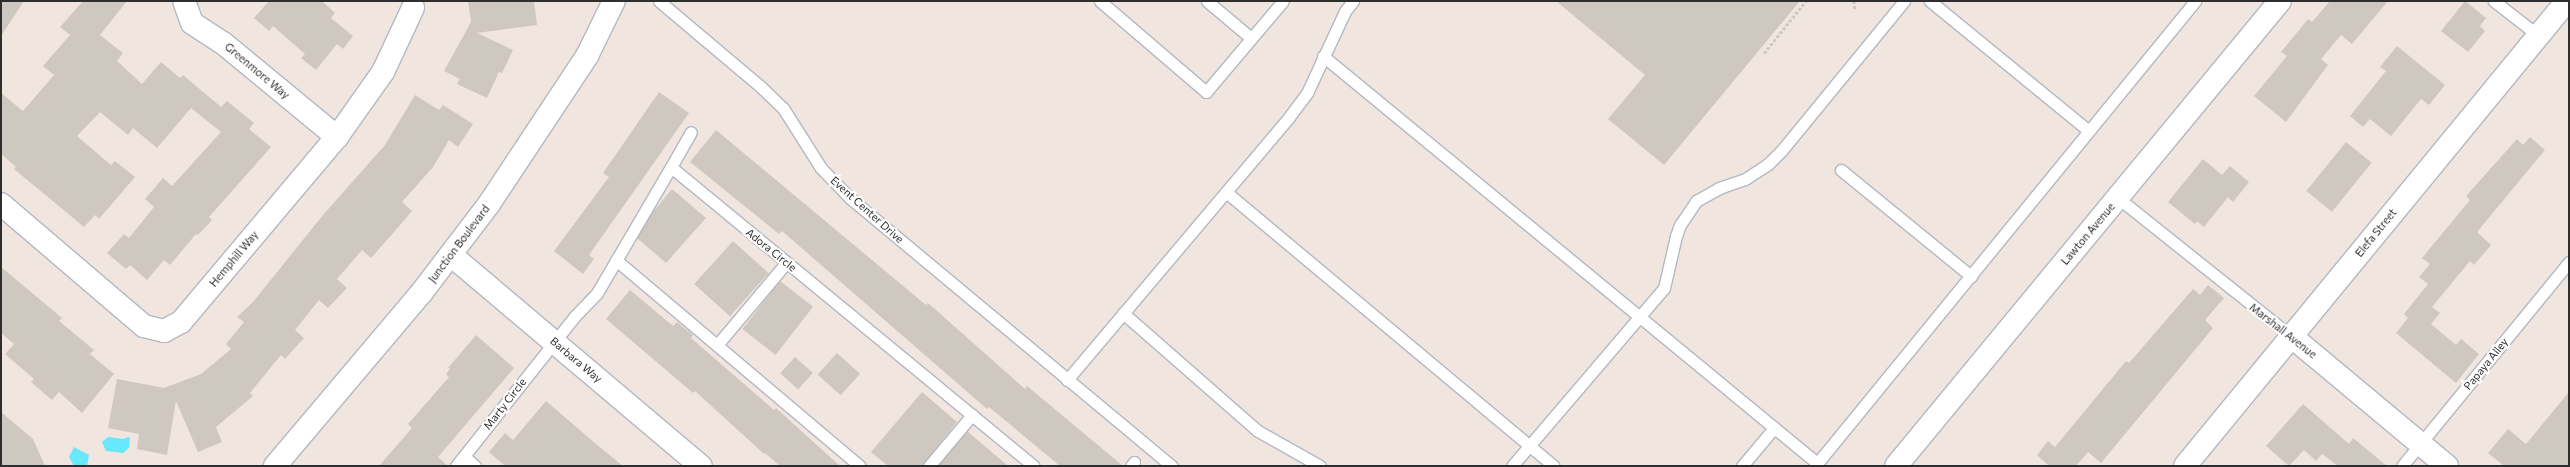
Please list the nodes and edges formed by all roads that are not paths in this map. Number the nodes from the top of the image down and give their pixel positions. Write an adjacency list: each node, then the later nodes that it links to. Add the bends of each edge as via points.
1 (184, 1): 20 (street, Greenmore Way, via 192,23 223,43)
2 (614, 1): 26 (street, Junction Boulevard, via 587,56 489,204)
3 (659, 1): 36 (lane, Event Center Drive, via 761,87 782,108 821,168 850,198)
4 (1100, 1): 16 (lane, via 1206,92)
5 (1207, 1): 16 (lane)
6 (1283, 1): 16 (lane)
7 (1353, 1): 17 (lane, via 1345,11)
8 (1904, 1): 32 (lane, via 1773,160 1758,172 1719,188 1696,201 1680,225 1664,288)
9 (1930, 1): 18 (lane)
10 (2195, 1): 18 (lane)
11 (2280, 1): 24 (street, Lawton Avenue)
12 (2494, 1): 15 (lane)
13 (2566, 7): 15 (street, Elefa Street)
14 (413, 8): 20 (street, Hemphill Way, via 383,72)
15 (2539, 36): 33 (street, Elefa Street)
16 (1251, 38)
17 (1323, 56): 23 (lane, via 1307,92); 32 (lane)
18 (2089, 131): 30 (lane)
19 (691, 132): 21 (lane)
20 (336, 137): 25 (street, Hemphill Way, via 181,322 164,331 144,326)
21 (671, 167): 27 (lane); 29 (lane, Adora Circle)
22 (1842, 170): 30 (lane)
23 (1226, 192): 31 (lane); 40 (lane)
24 (2118, 198): 33 (lane, Marshall Avenue); 55 (street, Lawton Avenue)
25 (1, 204)
26 (451, 255): 34 (street, Barbara Way); 43 (street, Junction Boulevard)
27 (616, 260): 34 (lane, via 597,293); 35 (lane)
28 (2569, 262): 39 (lane, Papaya Alley)
29 (786, 263): 35 (lane); 37 (lane, Adora Circle)
30 (1971, 276): 42 (lane)
31 (1123, 314): 36 (lane); 51 (lane, via 1258,431)
32 (1638, 317): 38 (lane); 40 (lane)
33 (2291, 336): 39 (street, Marshall Avenue); 56 (street, Elefa Street)
34 (555, 342): 41 (lane, Marty Circle); 46 (street, Barbara Way)
35 (717, 345): 47 (lane)
36 (1071, 383): 50 (lane, Event Center Drive)
37 (972, 415): 48 (lane); 49 (lane, Adora Circle)
38 (1774, 428): 42 (lane); 54 (lane)
39 (2421, 443): 57 (lane, Papaya Alley); 58 (street, Marshall Avenue)
40 (1529, 446): 52 (lane); 53 (lane)
41 (464, 456): 44 (lane, Marty Circle); 45 (lane)
42 (1816, 465)
43 (274, 466)
44 (456, 466)
45 (475, 466)
46 (701, 466)
47 (860, 466)
48 (929, 466)
49 (1034, 466)
50 (1172, 466)
51 (1320, 466)
52 (1512, 466)
53 (1554, 466)
54 (1742, 466)
55 (1896, 466)
56 (2185, 466)
57 (2402, 466)
58 (2447, 466)

